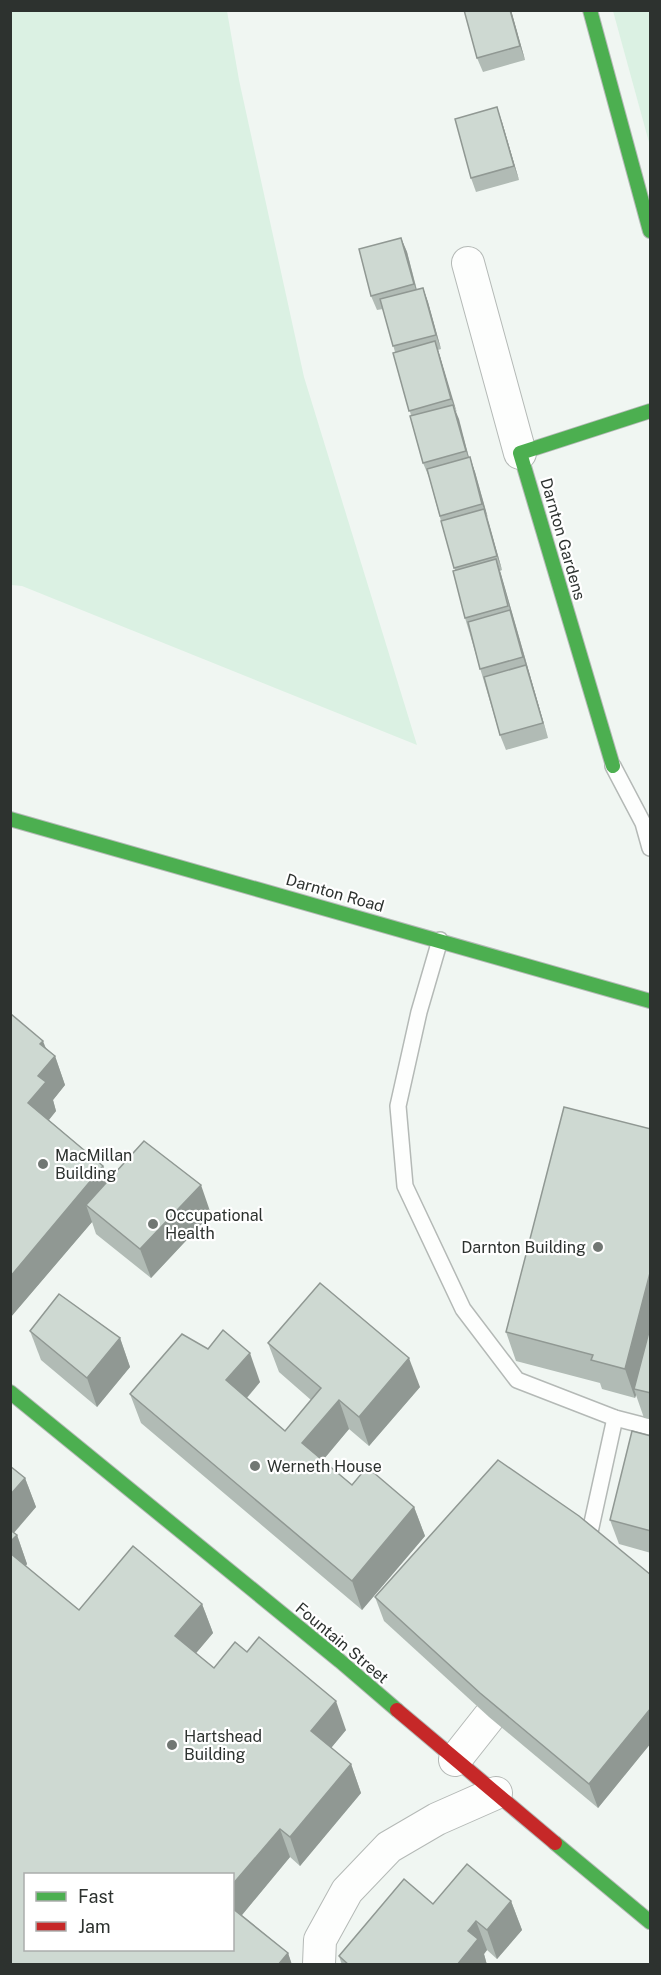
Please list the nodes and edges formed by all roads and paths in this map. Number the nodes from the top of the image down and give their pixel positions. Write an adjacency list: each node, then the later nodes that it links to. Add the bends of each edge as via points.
1 (590, 10): 2 (street)
2 (651, 231)
3 (468, 263): 5 (street)
4 (651, 411): 5 (street)
5 (520, 453): 6 (street, Darnton Gardens)
6 (613, 766): 8 (lane)
7 (10, 819): 9 (street, Darnton Road)
8 (651, 848)
9 (440, 940): 10 (street, Darnton Road); 12 (lane, via 418,1012 398,1106 405,1186 463,1309 517,1380)
10 (651, 1001)
11 (10, 1392): 16 (street, Fountain Street, via 340,1661)
12 (615, 1418): 13 (lane); 14 (lane)
13 (651, 1427)
14 (588, 1540)
15 (489, 1718): 16 (street)
16 (455, 1760): 17 (street, Fountain Street)
17 (496, 1793): 18 (street, Fountain Street); 19 (street, via 388,1846 347,1891 320,1940)
18 (651, 1922)
19 (319, 1965)

